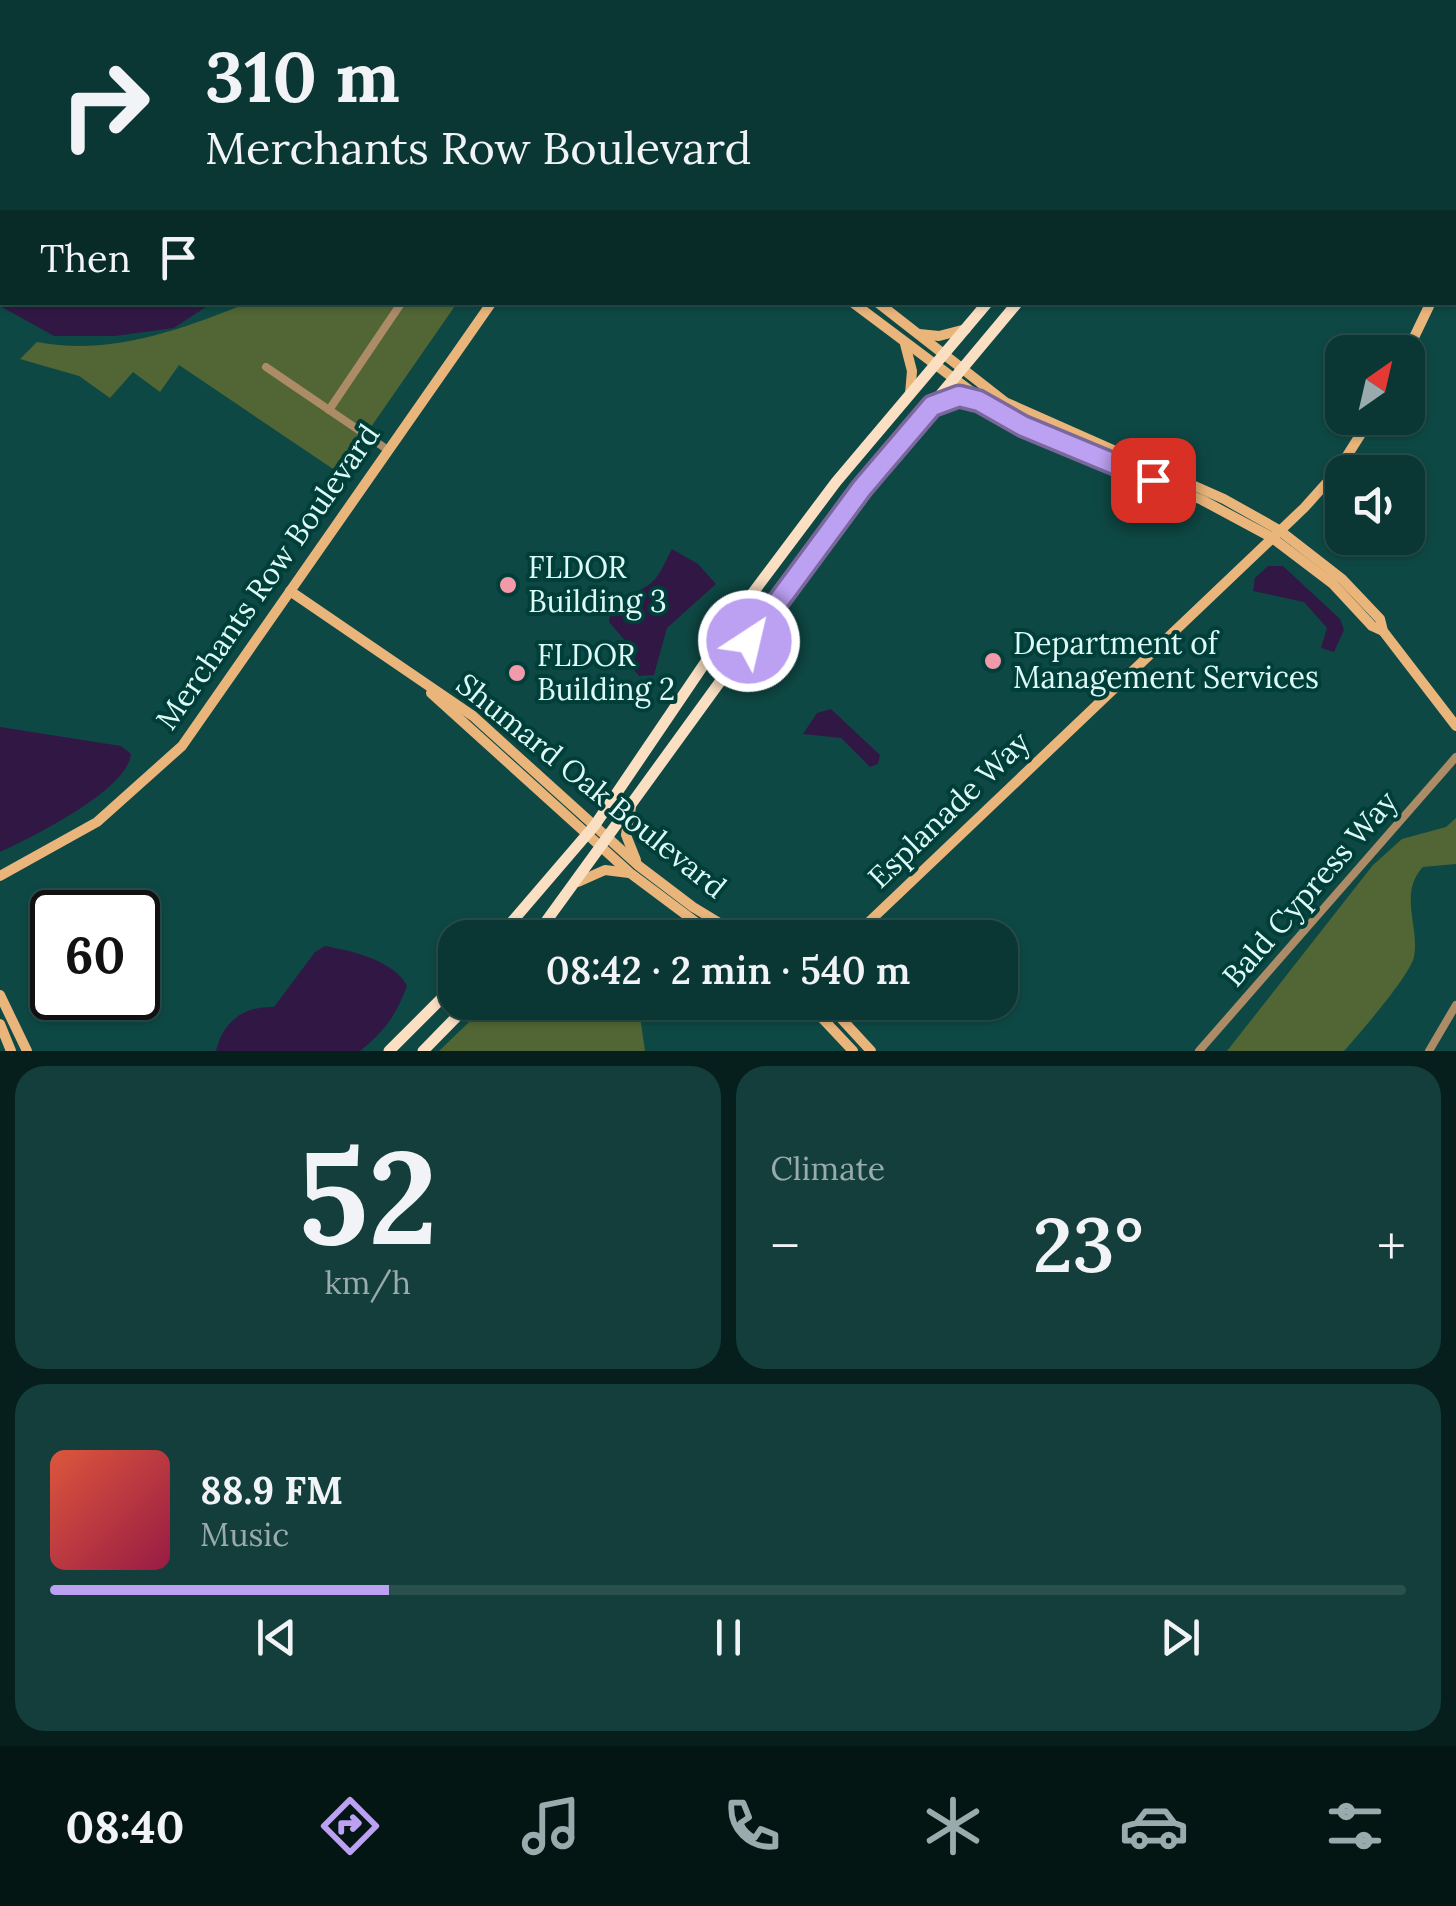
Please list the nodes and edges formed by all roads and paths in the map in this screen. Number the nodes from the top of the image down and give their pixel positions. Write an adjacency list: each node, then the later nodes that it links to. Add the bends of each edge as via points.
1 (400, 305): 19 (street)
2 (490, 305): 22 (street, Merchants Row Boulevard)
3 (856, 305): 11 (street)
4 (881, 305): 9 (street)
5 (986, 305): 8 (main road)
6 (1015, 305): 15 (main road)
7 (1430, 305): 10 (street)
8 (967, 328): 9 (street); 12 (main road)
9 (917, 334): 12 (street)
10 (1416, 335)
11 (904, 343): 13 (street); 16 (street)
12 (944, 355): 13 (main road); 15 (street)
13 (934, 366): 15 (street); 16 (main road)
14 (266, 367): 19 (street)
15 (957, 375): 17 (street); 18 (main road); 21 (street)
16 (910, 394): 28 (main road, via 749,598)
17 (979, 401): 18 (street, via 959,396); 21 (street, via 1008,419)
18 (932, 406): 27 (main road, via 790,582)
19 (329, 410): 22 (street)
20 (1360, 435): 23 (street, Esplanade Way, via 1338,470)
21 (1083, 445): 23 (street, via 1224,499)
22 (388, 450): 24 (street, Merchants Row Boulevard)
23 (1275, 533): 25 (street, via 1342,579 1380,619); 37 (street, Esplanade Way)
24 (290, 591): 28 (street, Shumard Oak Boulevard, via 473,716); 31 (street, Merchants Row Boulevard, via 208,712 156,773 97,822)
25 (1456, 726)
26 (1456, 757): 51 (street, Bald Cypress Way)
27 (631, 808): 29 (main road); 30 (street, via 626,835)
28 (591, 829): 29 (street, Shumard Oak Boulevard); 33 (main road)
29 (605, 842): 30 (street, Shumard Oak Boulevard); 32 (main road)
30 (634, 869): 32 (street, via 605,870); 35 (street, Shumard Oak Boulevard); 36 (street, Shumard Oak Boulevard)
31 (0, 876)
32 (578, 882): 34 (main road)
33 (513, 920)
34 (548, 920)
35 (695, 920)
36 (714, 920)
37 (871, 920)
38 (0, 996): 46 (street)
39 (438, 1002): 47 (main road)
40 (1456, 1005): 52 (street)
41 (454, 1020): 48 (main road)
42 (824, 1020): 49 (street)
43 (843, 1020): 50 (street)
44 (0, 1024): 45 (street)
45 (11, 1051)
46 (27, 1051)
47 (389, 1051)
48 (424, 1051)
49 (853, 1051)
50 (871, 1051)
51 (1199, 1051)
52 (1429, 1051)

